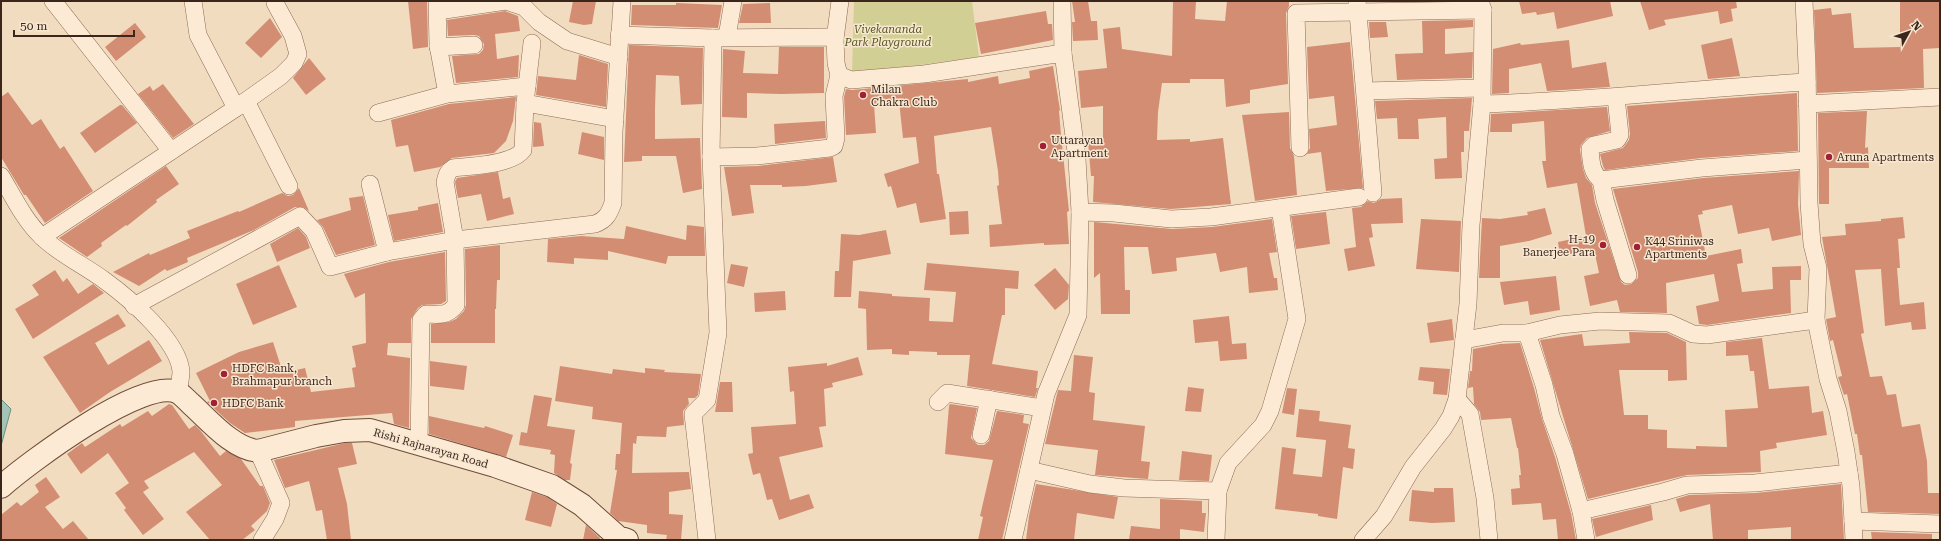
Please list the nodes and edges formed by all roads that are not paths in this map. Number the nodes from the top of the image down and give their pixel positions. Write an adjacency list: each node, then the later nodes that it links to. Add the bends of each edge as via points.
1 (53, 1): 34 (street)
2 (194, 1): 30 (street, via 198,35)
3 (275, 1): 30 (street, via 293,36 298,54 294,63 281,76)
4 (622, 1): 13 (street)
5 (733, 1): 14 (street)
6 (840, 1): 15 (street)
7 (1062, 1): 19 (street)
8 (1804, 1): 22 (street)
9 (437, 6): 18 (street); 20 (street, via 506,1 524,7 539,22 567,41)
10 (1482, 6): 12 (street); 26 (street)
11 (1296, 7): 12 (street); 33 (street)
12 (1358, 7): 23 (street)
13 (619, 35): 14 (street); 20 (street)
14 (720, 37): 15 (street, via 828,36); 35 (street)
15 (835, 39): 21 (street)
16 (532, 43): 25 (street)
17 (474, 45): 18 (street)
18 (438, 48): 24 (street)
19 (1063, 53): 21 (street, via 924,74 851,80); 42 (street, via 1077,159)
20 (619, 57): 32 (street)
21 (839, 75): 35 (street, via 834,96 834,146 763,155)
22 (1807, 82): 27 (street); 29 (street)
23 (1365, 91): 26 (street); 41 (street, via 1366,195)
24 (447, 94): 25 (street); 31 (street)
25 (526, 95): 32 (street); 44 (street, via 523,150 519,156 448,171 445,182)
26 (1481, 96): 27 (street, via 1545,103); 50 (street)
27 (1616, 97): 38 (street, via 1620,135 1617,140 1594,145 1590,149 1593,169)
28 (1940, 97): 29 (street)
29 (1807, 104): 36 (street)
30 (241, 105): 34 (street); 40 (street)
31 (378, 112)
32 (615, 119): 44 (street, via 613,203 610,213 603,221)
33 (1300, 148)
34 (171, 151): 43 (street)
35 (711, 157): 68 (street, via 718,333 707,400 693,414)
36 (1808, 160): 38 (street, via 1702,168); 48 (street, via 1812,244 1818,268)
37 (1, 176): 43 (street, via 29,222)
38 (1601, 180): 46 (street)
39 (370, 184): 45 (street)
40 (289, 186)
41 (1280, 208): 42 (street, via 1211,217 1170,219); 62 (street, via 1297,318 1270,411 1263,425 1228,463)
42 (1080, 212): 55 (street, via 1078,315)
43 (42, 237): 47 (street, via 105,280)
44 (455, 240): 45 (street); 57 (street, via 456,305 452,311 443,315 426,314 421,320)
45 (387, 252): 47 (street, via 330,267 314,231 300,216)
46 (1628, 275)
47 (134, 306): 51 (street, via 166,338 175,354 181,371)
48 (1816, 320): 49 (street, via 1707,335 1693,334 1669,323 1600,321 1560,325); 60 (street, via 1828,379 1838,411)
49 (1527, 333): 50 (street, via 1503,333); 63 (street)
50 (1464, 340): 53 (street)
51 (178, 392): 58 (main road, Rishi Rajnarayan Road, via 236,444 248,451); 61 (main road, via 162,391 138,396 78,429 23,467)
52 (988, 399): 54 (street, via 948,393); 55 (street); 56 (street)
53 (1457, 400): 71 (street, via 1443,429 1413,467 1384,516); 72 (street, via 1470,414 1485,498)
54 (938, 402)
55 (1042, 408): 59 (street)
56 (981, 434)
57 (419, 444): 58 (main road, Rishi Rajnarayan Road, via 370,430 344,431); 66 (main road, Rishi Rajnarayan Road, via 552,486 582,505)
58 (258, 451): 67 (street, via 281,504)
59 (1028, 470): 62 (street, via 1090,484 1124,488); 69 (street)
60 (1849, 473): 63 (street, via 1755,483 1686,485); 64 (street)
61 (1, 487)
62 (1218, 492): 70 (street)
63 (1581, 511): 73 (street)
64 (1853, 521): 65 (street); 74 (street)
65 (1940, 524)
66 (620, 539)
67 (262, 540)
68 (707, 540)
69 (1013, 540)
70 (1216, 540)
71 (1363, 540)
72 (1489, 540)
73 (1586, 540)
74 (1854, 540)

